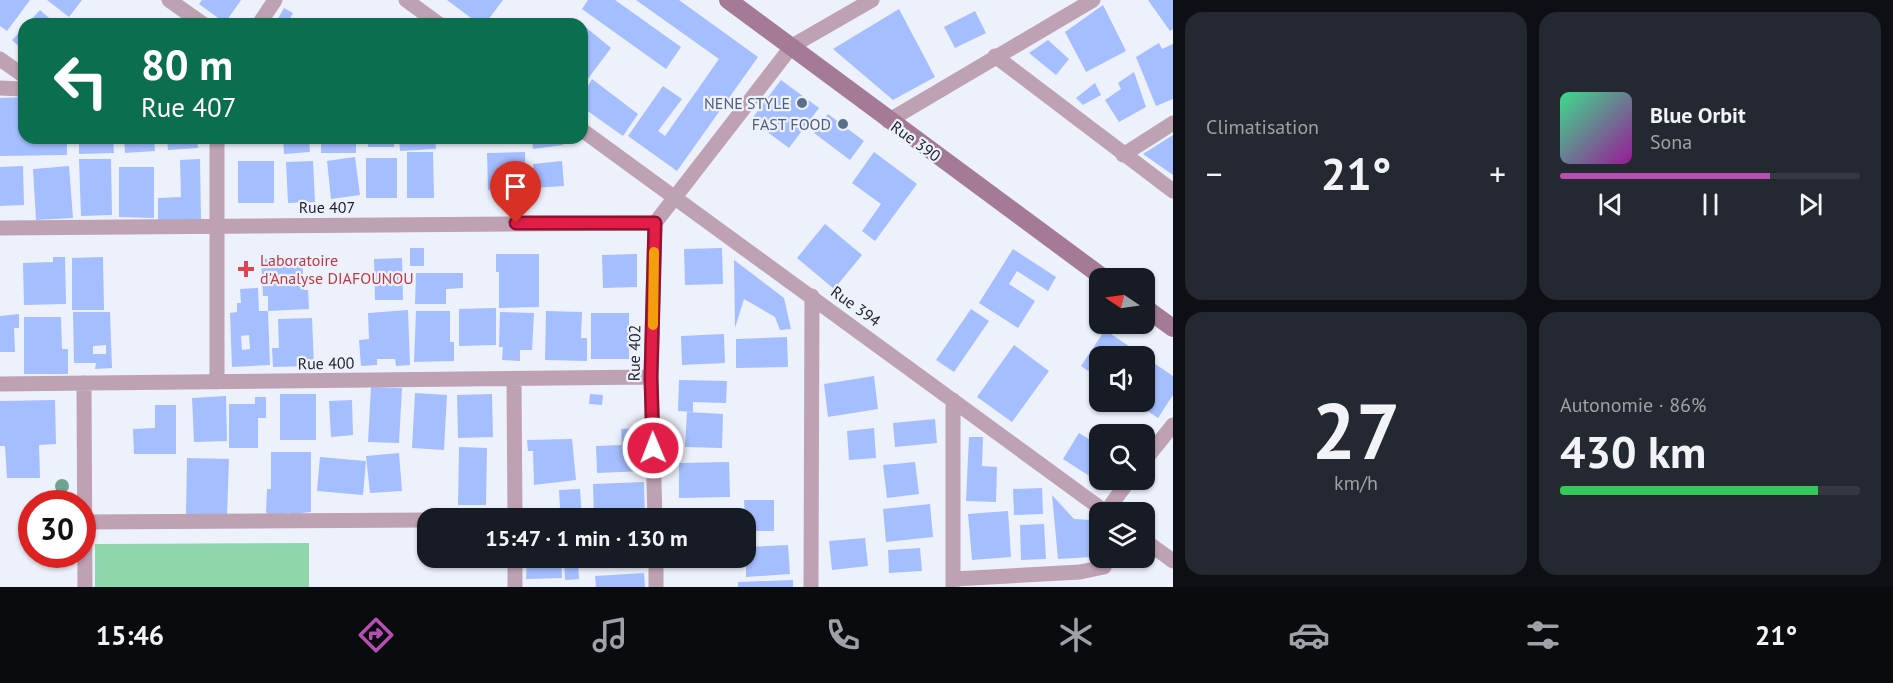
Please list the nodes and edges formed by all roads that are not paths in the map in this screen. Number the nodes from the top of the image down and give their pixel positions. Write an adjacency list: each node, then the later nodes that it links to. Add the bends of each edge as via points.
1 (169, 0): 7 (street)
2 (275, 0): 8 (street)
3 (406, 0): 9 (street)
4 (728, 0): 10 (street, Rue 390)
5 (872, 0): 10 (street)
6 (1093, 0): 11 (street)
7 (194, 18)
8 (263, 18)
9 (430, 18)
10 (792, 46): 16 (street, Rue 390); 22 (street)
11 (994, 57): 16 (street); 20 (street)
12 (0, 59): 13 (street)
13 (18, 72)
14 (0, 88): 15 (street)
15 (18, 89)
16 (888, 121): 26 (street, Rue 390)
17 (1173, 123): 20 (street)
18 (588, 134): 22 (street, Rue 394)
19 (217, 144): 24 (street)
20 (1123, 155): 21 (street)
21 (1173, 191)
22 (674, 198): 23 (street); 27 (street, Rue 394)
23 (655, 223): 24 (street, Rue 407); 30 (street, Rue 402)
24 (216, 225): 25 (street, Rue 407); 32 (street)
25 (0, 228)
26 (1091, 268)
27 (812, 296): 35 (street, Rue 394); 54 (street)
28 (1155, 316): 29 (street)
29 (1173, 328)
30 (651, 377): 31 (street, Rue 400); 41 (street, Rue 402)
31 (514, 379): 32 (street, Rue 400); 40 (street)
32 (217, 382): 33 (street, Rue 400)
33 (84, 383): 34 (street, Rue 400); 38 (street)
34 (0, 384)
35 (953, 400): 39 (street, Rue 394); 50 (street)
36 (1173, 425): 37 (street)
37 (1155, 447)
38 (85, 490)
39 (1092, 502)
40 (515, 508)
41 (655, 508)
42 (417, 520): 43 (street)
43 (96, 522)
44 (1155, 548): 45 (street)
45 (1173, 561)
46 (86, 568): 51 (street)
47 (515, 568): 52 (street)
48 (656, 568): 53 (street)
49 (1099, 568): 50 (street)
50 (953, 583)
51 (86, 587)
52 (515, 587)
53 (656, 587)
54 (811, 587)

